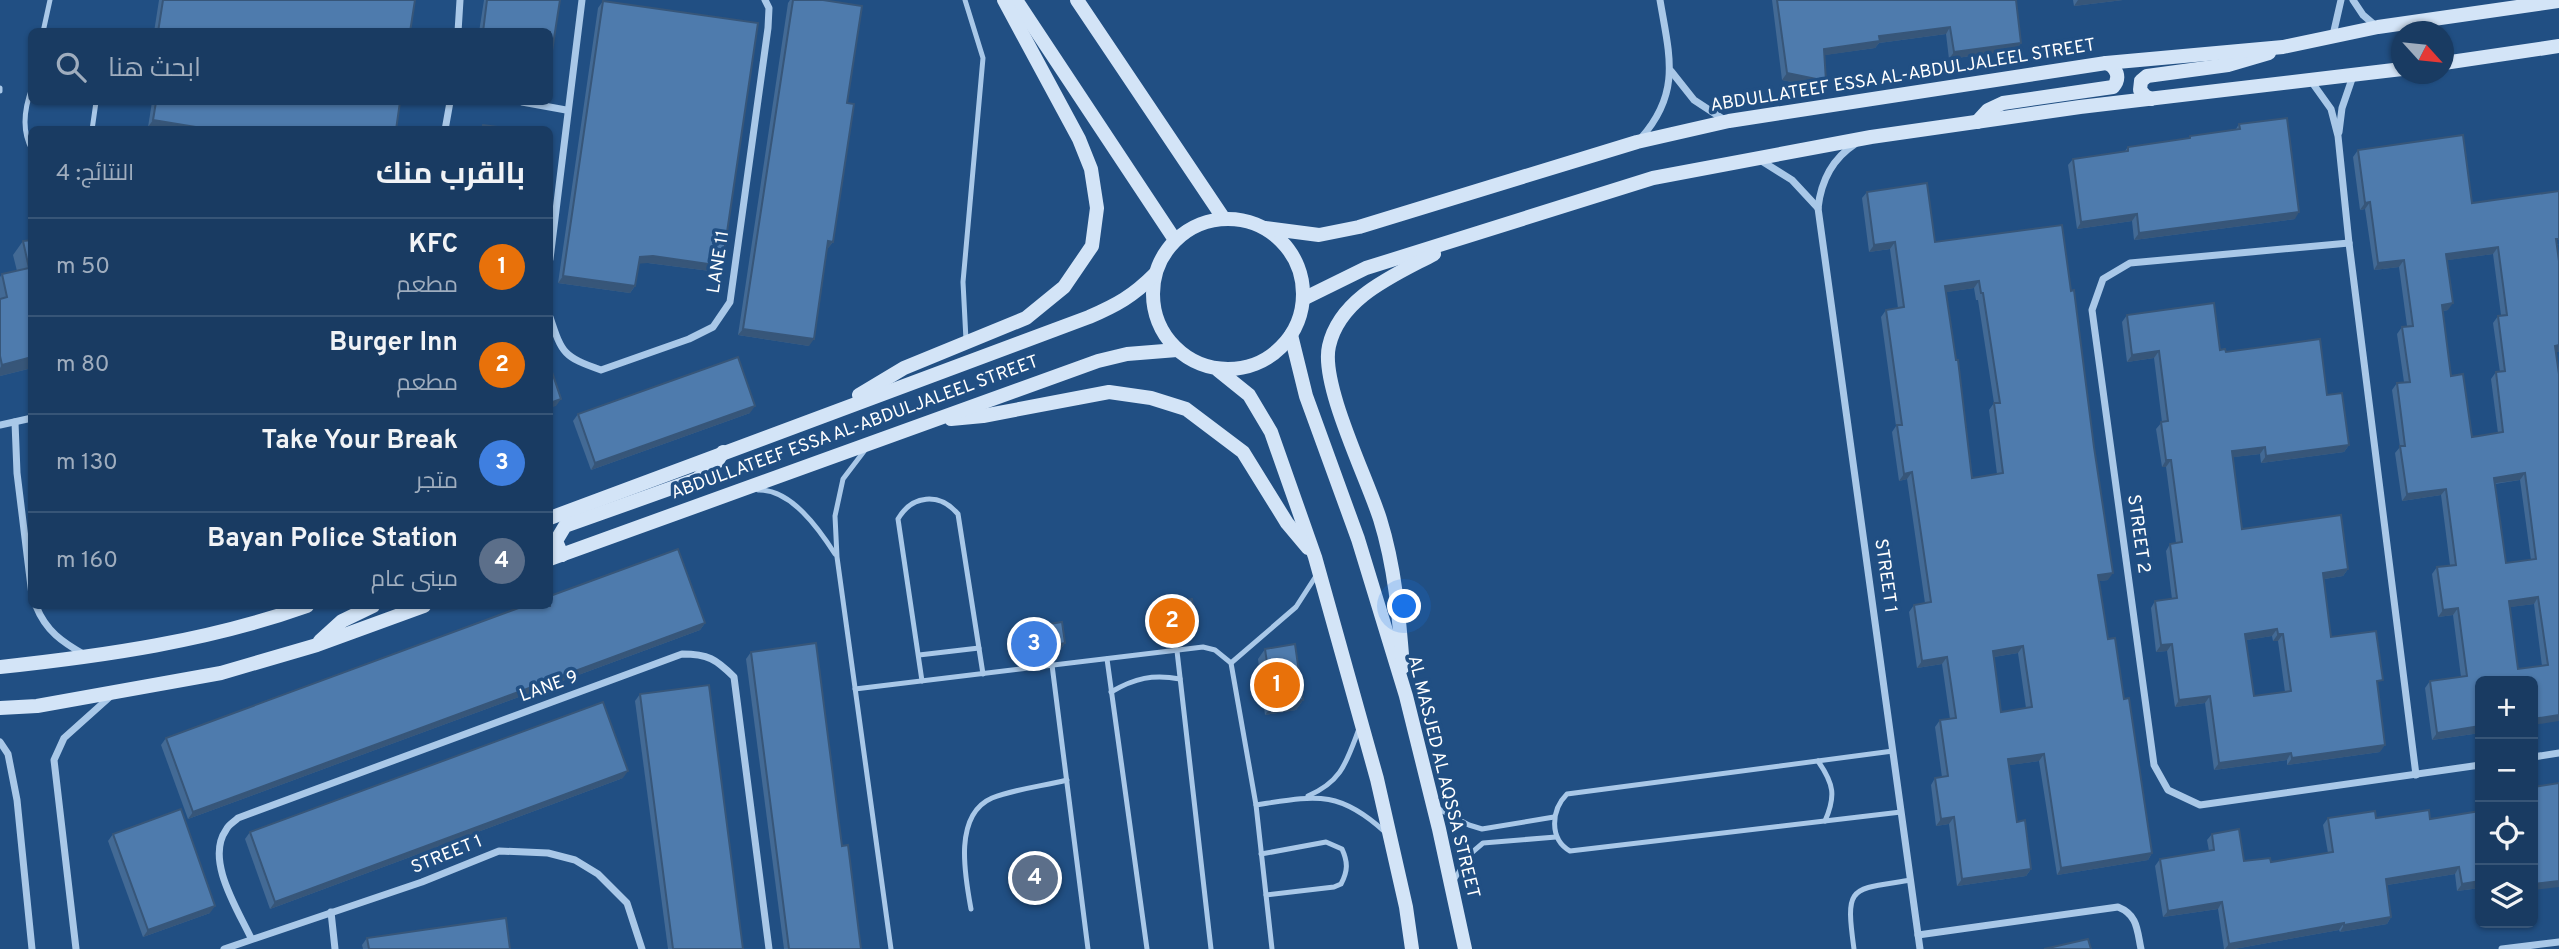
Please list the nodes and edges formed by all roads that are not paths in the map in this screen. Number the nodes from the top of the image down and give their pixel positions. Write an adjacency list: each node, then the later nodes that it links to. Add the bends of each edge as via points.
1 (50, 0): 14 (lane)
2 (460, 0): 15 (street)
3 (582, 0): 30 (street)
4 (765, 0): 49 (street, LANE 11, via 768,28 730,302 713,327 601,370 567,356)
5 (965, 0): 51 (lane, via 983,58 963,282)
6 (1004, 0): 51 (main road, via 1079,139 1091,169 1097,208 1092,247 1064,287 1026,318)
7 (1016, 0): 45 (main road)
8 (1077, 0): 41 (main road)
9 (1660, 0): 21 (street)
10 (2341, 0): 16 (street)
11 (2353, 0): 13 (street)
12 (2559, 1): 13 (main road, ABDULLATEEF ESSA AL-ABDULJALEEL STREET)
13 (2378, 27): 16 (main road, ABDULLATEEF ESSA AL-ABDULJALEEL STREET)
14 (44, 28)
15 (458, 28)
16 (2333, 35): 18 (main road, ABDULLATEEF ESSA AL-ABDULJALEEL STREET)
17 (2559, 46): 19 (main road)
18 (2283, 47): 20 (main road, ABDULLATEEF ESSA AL-ABDULJALEEL STREET); 25 (main road, via 2228,65 2147,76 2140,90)
19 (2454, 62)
20 (2106, 63): 31 (main road, ABDULLATEEF ESSA AL-ABDULJALEEL STREET); 32 (main road, via 2117,73 2113,87 2003,103)
21 (1671, 70): 31 (street, via 1694,100); 37 (street, via 1660,110)
22 (2391, 71): 23 (main road)
23 (2353, 76): 24 (main road); 35 (street)
24 (2310, 80): 25 (main road); 35 (street, via 2331,109)
25 (2151, 99): 32 (main road)
26 (28, 101): 38 (lane, via 24,118)
27 (96, 105): 33 (lane)
28 (449, 105): 34 (street)
29 (538, 105): 30 (street)
30 (566, 110): 43 (street)
31 (1729, 121): 37 (main road, ABDULLATEEF ESSA AL-ABDULJALEEL STREET)
32 (1977, 121): 36 (main road)
33 (93, 126)
34 (446, 126)
35 (2339, 136): 46 (street)
36 (1871, 137): 39 (main road); 40 (street, STREET 1, via 1849,148 1832,166)
37 (1637, 142): 42 (main road, ABDULLATEEF ESSA AL-ABDULJALEEL STREET, via 1359,228 1319,235)
38 (28, 143)
39 (1757, 158): 40 (street, via 1792,180); 44 (main road, via 1653,178)
40 (1818, 208): 90 (street, STREET 1)
41 (1224, 219): 42 (main road, via 1245,220); 45 (main road, via 1206,222)
42 (1265, 228): 48 (main road, via 1294,258 1302,277)
43 (553, 231)
44 (1463, 239): 48 (main road, via 1366,268); 86 (main road, via 1356,301 1340,320 1328,347 1331,388 1380,519 1397,589)
45 (1175, 240): 47 (main road)
46 (2349, 243): 95 (street); 95 (street, STREET 2, via 2130,263 2103,279 2092,310 2154,765 2168,790 2200,805)
47 (1155, 274): 52 (main road, via 1156,315); 54 (main road, ABDULLATEEF ESSA AL-ABDULJALEEL STREET, via 1137,293 1089,317)
48 (1303, 299): 50 (main road)
49 (553, 327)
50 (1291, 335): 53 (main road, via 1260,363); 86 (main road, AL MASJED AL AQSSA STREET, via 1306,396 1358,539)
51 (966, 344): 54 (main road, via 904,368)
52 (1177, 350): 53 (main road); 56 (main road, ABDULLATEEF ESSA AL-ABDULJALEEL STREET, via 1098,361)
53 (1218, 370): 66 (main road, via 1249,395 1271,432)
54 (832, 412): 60 (main road, ABDULLATEEF ESSA AL-ABDULJALEEL STREET)
55 (28, 419): 57 (street)
56 (928, 421): 59 (main road, ABDULLATEEF ESSA AL-ABDULJALEEL STREET); 66 (main road, via 983,416 1109,392 1186,409 1243,452)
57 (15, 422): 58 (street); 65 (street)
58 (0, 425)
59 (871, 443): 61 (main road, ABDULLATEEF ESSA AL-ABDULJALEEL STREET); 64 (lane, via 843,478 835,516)
60 (723, 452): 62 (main road, ABDULLATEEF ESSA AL-ABDULJALEEL STREET); 63 (main road, via 697,479 565,526 556,541)
61 (740, 491): 63 (main road, ABDULLATEEF ESSA AL-ABDULJALEEL STREET); 64 (lane, via 771,489 800,509)
62 (553, 517)
63 (556, 557)
64 (837, 557): 83 (lane)
65 (28, 562)
66 (1317, 564): 77 (lane, via 1296,607); 88 (main road)
67 (37, 609): 75 (street, via 56,638)
68 (299, 609): 75 (main road, via 172,642)
69 (367, 609): 71 (main road, via 342,621)
70 (416, 609): 71 (main road)
71 (317, 645): 85 (main road, via 221,673)
72 (979, 648): 74 (lane); 74 (lane, via 958,514 944,502 926,498 909,505 898,519); 80 (lane)
73 (1177, 650): 76 (lane); 77 (lane, via 1203,647); 81 (lane)
74 (919, 656): 82 (lane)
75 (89, 657): 79 (main road)
76 (1107, 659): 78 (lane); 84 (lane)
77 (1231, 663): 98 (lane)
78 (1052, 665): 80 (lane); 96 (lane)
79 (0, 667)
80 (983, 674): 82 (lane)
81 (1180, 679): 84 (lane, via 1146,677); 123 (lane)
82 (922, 681): 83 (lane)
83 (855, 689): 120 (lane)
84 (1111, 692): 122 (lane)
85 (113, 694): 87 (main road); 115 (street, via 64,738 54,760)
86 (1406, 696): 99 (main road, AL MASJED AL AQSSA STREET)
87 (0, 708)
88 (1361, 724): 97 (lane, via 1334,781); 103 (main road)
89 (0, 742): 114 (street, via 8,754 17,800)
90 (1893, 751): 93 (lane); 100 (street, STREET 1)
91 (2559, 753): 92 (street)
92 (2538, 756)
93 (1818, 761): 101 (lane, via 1567,794); 102 (lane, via 1829,776 1832,791)
94 (2475, 766): 95 (street, STREET 2)
95 (2416, 775)
96 (1067, 780): 109 (lane, via 990,799 974,811 966,831); 121 (lane)
97 (1305, 797): 98 (lane); 103 (lane, via 1328,799 1363,812)
98 (1256, 805): 105 (lane)
99 (1433, 806): 101 (lane, via 1482,829); 107 (main road, AL MASJED AL AQSSA STREET)
100 (1901, 812): 102 (lane); 106 (street, STREET 1)
101 (1554, 817): 104 (lane)
102 (1825, 821): 104 (lane, via 1570,851)
103 (1390, 837): 125 (main road)
104 (1556, 837): 107 (lane, via 1483,844 1469,855)
105 (1261, 854): 108 (lane); 108 (lane, via 1326,842 1342,849 1346,859 1347,872 1341,884)
106 (1911, 880): 111 (street, STREET 1); 127 (lane, via 1862,888 1855,895 1849,907)
107 (1451, 885): 126 (main road, AL MASJED AL AQSSA STREET)
108 (1266, 895): 124 (lane)
109 (971, 909)
110 (331, 912): 112 (street, STREET 1); 117 (street); 118 (street, STREET 1, via 499,851 548,853 575,860 598,874 627,903)
111 (1918, 935): 128 (street, STREET 1); 129 (street, via 2118,907 2129,911 2135,921)
112 (251, 938): 116 (street, STREET 1); 119 (street, LANE 9, via 218,864 225,830 238,818 682,654 702,654 734,677)
113 (2559, 942): 130 (street)
114 (33, 949)
115 (76, 949)
116 (224, 949)
117 (335, 949)
118 (642, 949)
119 (769, 949)
120 (891, 949)
121 (1088, 949)
122 (1147, 949)
123 (1211, 949)
124 (1272, 949)
125 (1412, 949)
126 (1465, 949)
127 (1854, 949)
128 (1920, 949)
129 (2141, 949)
130 (2502, 949)

